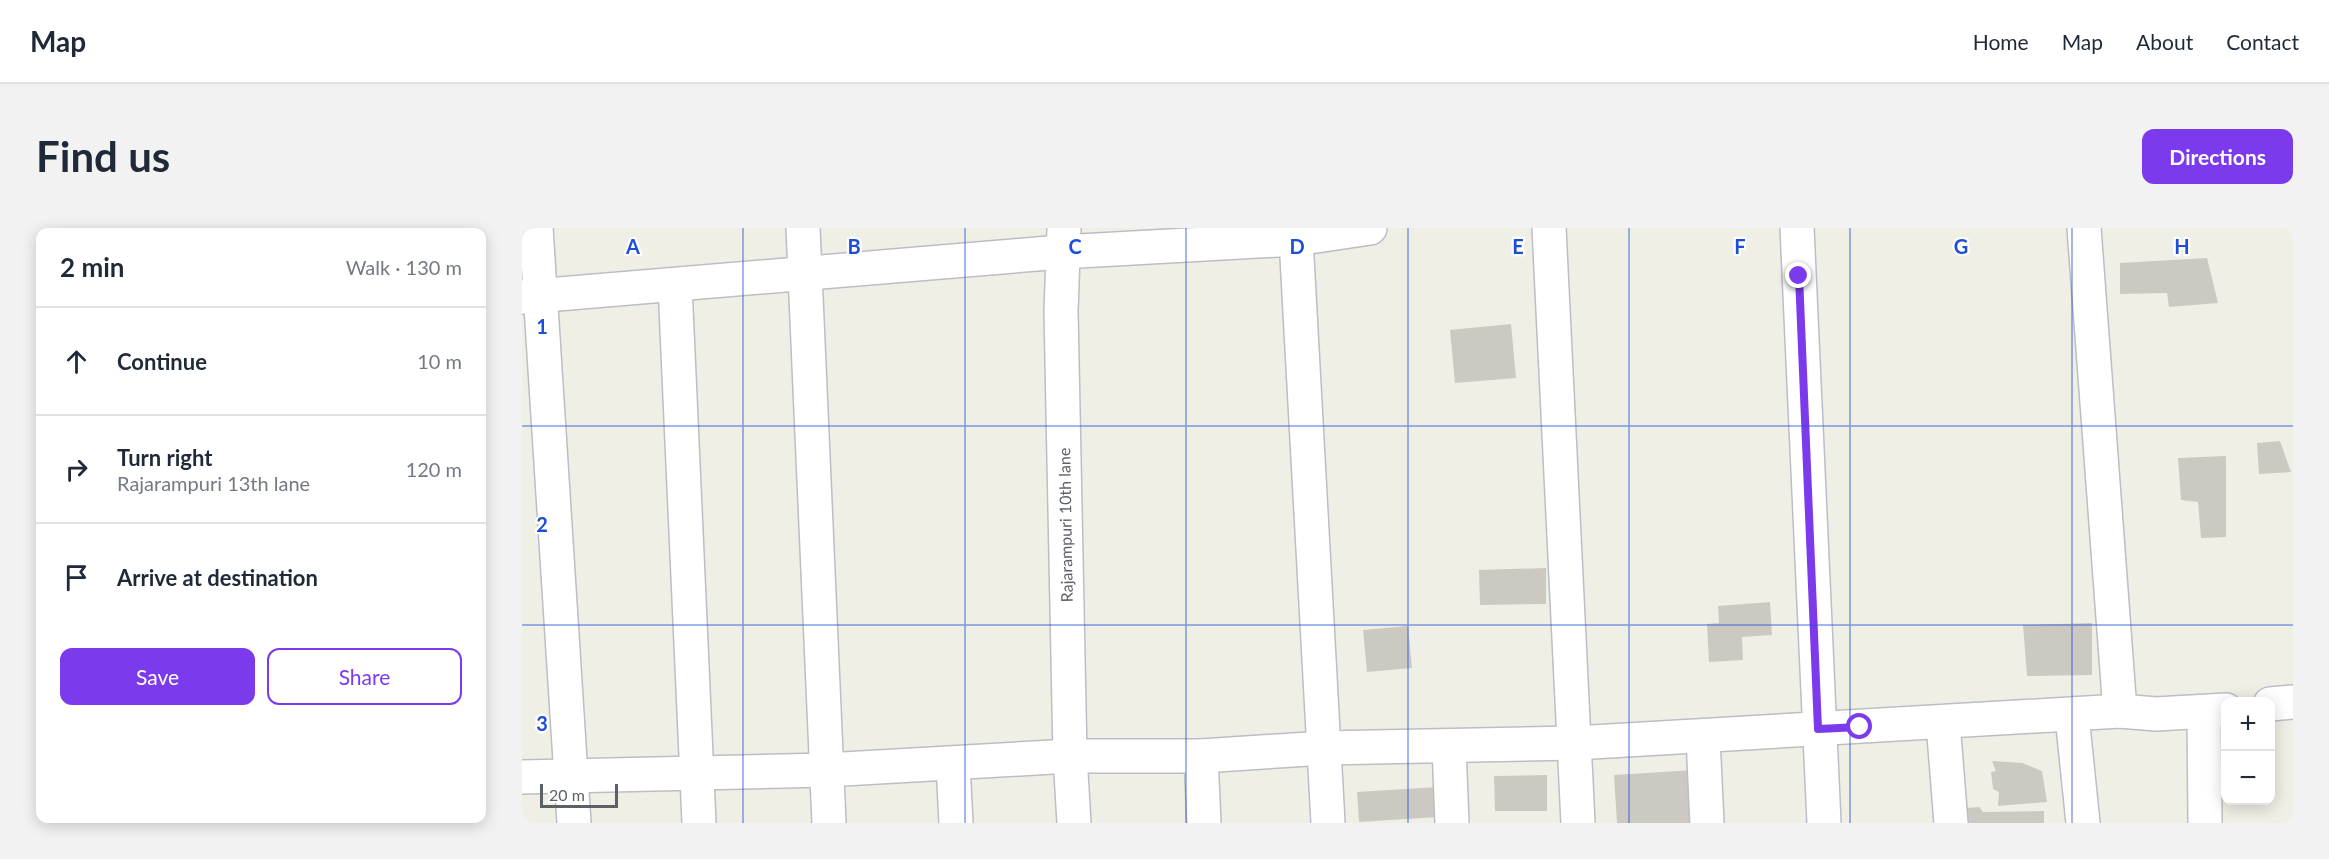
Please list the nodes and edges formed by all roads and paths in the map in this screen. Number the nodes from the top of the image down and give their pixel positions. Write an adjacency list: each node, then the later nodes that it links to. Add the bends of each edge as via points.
1 (536, 228): 11 (street)
2 (803, 228): 9 (street)
3 (1370, 228): 7 (street)
4 (1549, 228): 20 (street)
5 (1797, 228): 18 (street)
6 (2084, 228): 14 (street)
7 (1296, 239): 8 (street); 22 (street)
8 (1063, 240): 9 (street); 23 (street, Rajarampuri 10th lane)
9 (805, 274): 10 (street); 26 (street)
10 (675, 285): 11 (street); 27 (street)
11 (532, 297): 28 (street)
12 (2293, 702): 13 (street)
13 (2275, 704)
14 (2120, 711): 15 (street); 16 (street)
15 (2215, 712): 43 (street)
16 (2072, 716): 17 (street); 42 (street)
17 (1943, 723): 18 (street); 41 (street)
18 (1818, 729): 19 (street); 40 (street)
19 (1703, 738): 20 (street); 39 (street)
20 (1575, 743): 21 (street); 38 (street)
21 (1449, 746): 22 (street); 37 (street)
22 (1324, 748): 24 (street); 36 (street)
23 (1070, 756): 24 (street); 25 (street); 34 (street, Rajarampuri 10th lane)
24 (1201, 756): 35 (street)
25 (953, 764): 26 (street); 33 (street)
26 (826, 770): 27 (street); 32 (street)
27 (698, 771): 28 (street); 31 (street)
28 (571, 776): 29 (street); 30 (street)
29 (522, 777)
30 (574, 823)
31 (699, 823)
32 (829, 823)
33 (956, 823)
34 (1074, 823)
35 (1204, 823)
36 (1328, 823)
37 (1452, 823)
38 (1578, 823)
39 (1707, 823)
40 (1824, 823)
41 (1951, 823)
42 (2082, 823)
43 (2205, 823)

